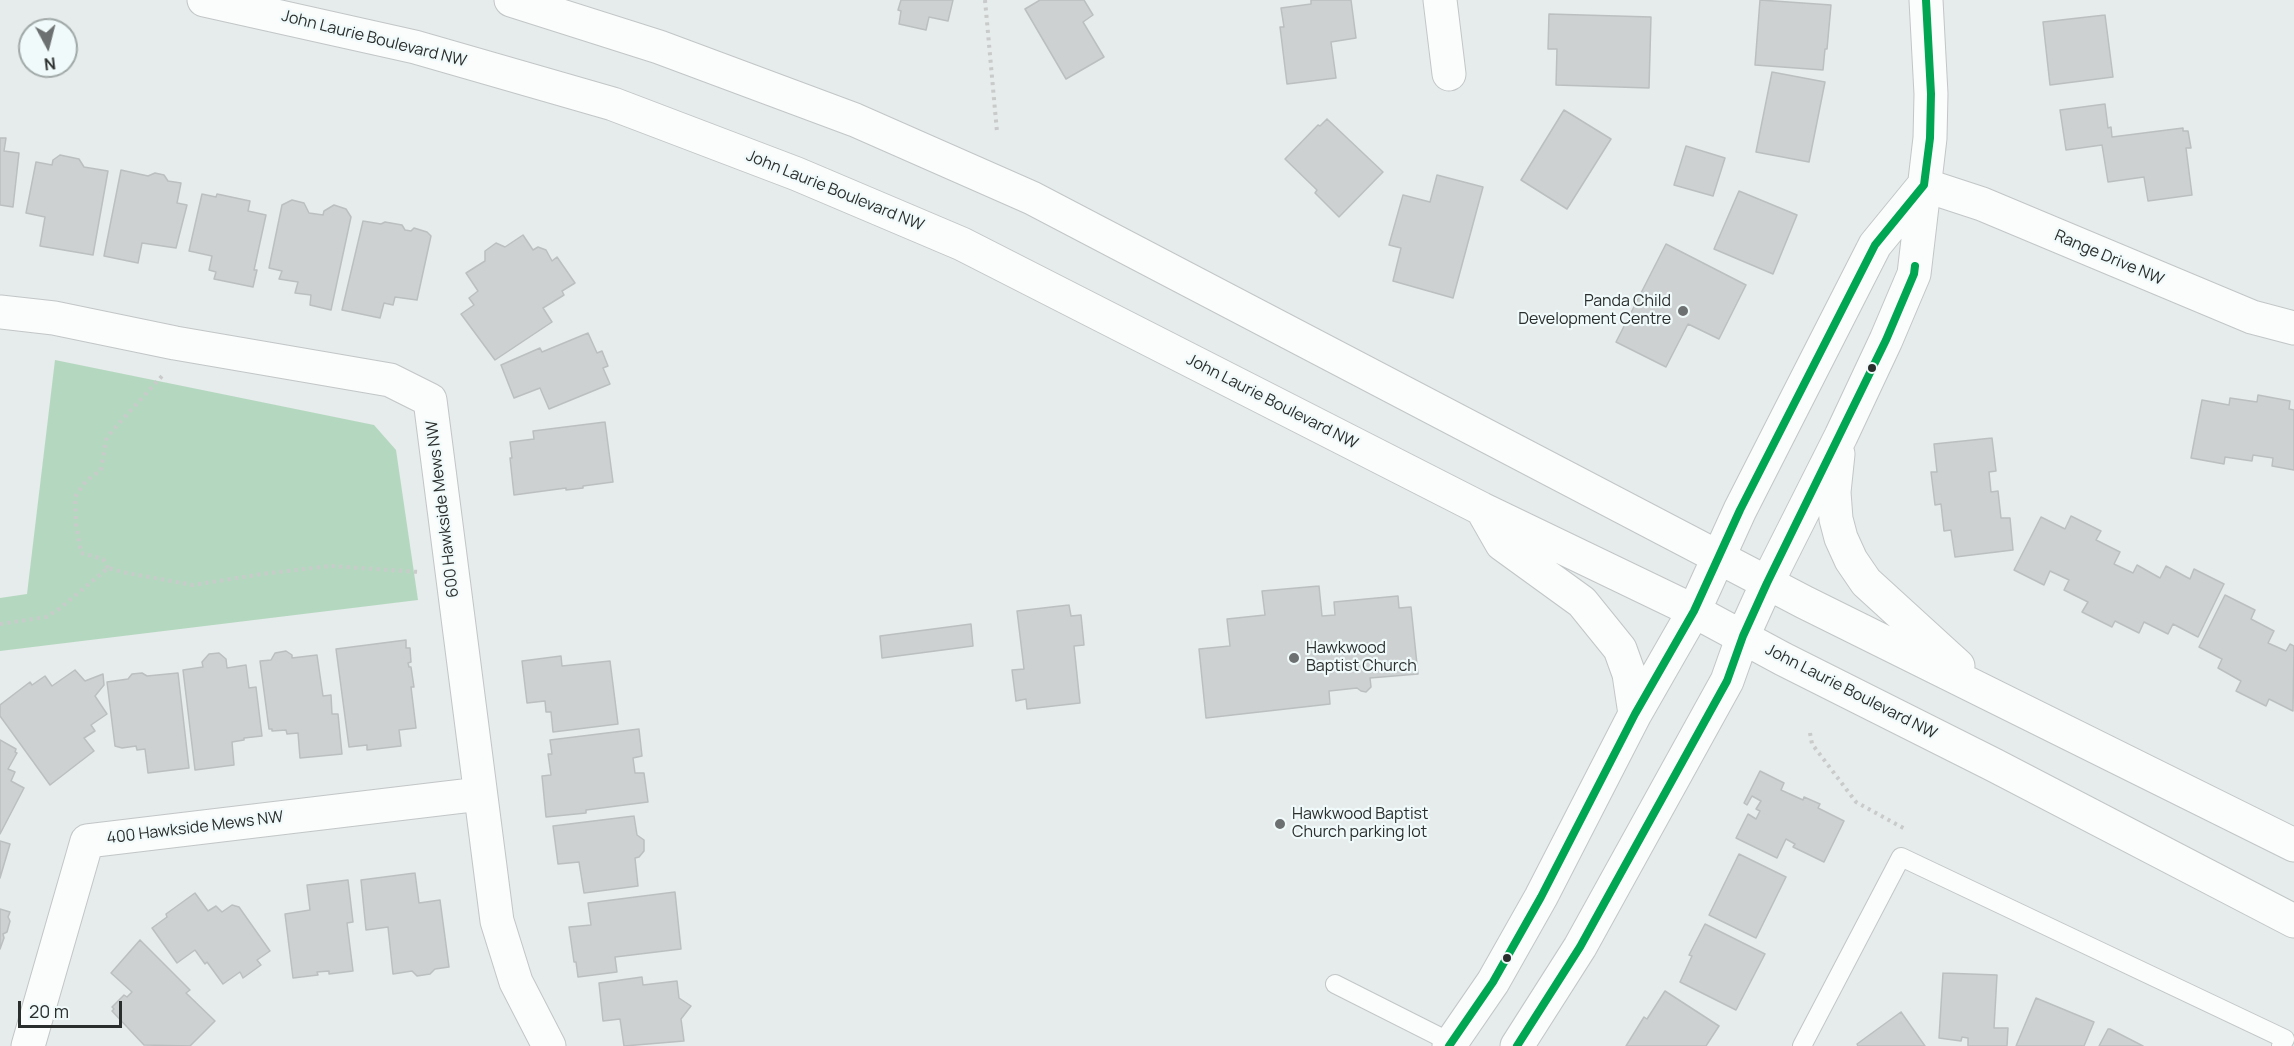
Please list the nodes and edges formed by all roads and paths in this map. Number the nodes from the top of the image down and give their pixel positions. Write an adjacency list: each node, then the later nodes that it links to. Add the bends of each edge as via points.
1 (204, 0): 13 (main road, John Laurie Boulevard NW, via 415,47 613,104 797,174 962,244)
2 (511, 0): 14 (main road, via 659,47 855,120 1032,198)
3 (985, 0): 7 (path)
4 (1440, 0): 6 (main road)
5 (1926, 0): 8 (main road, via 1931,94)
6 (1449, 74)
7 (997, 132)
8 (1924, 185): 10 (main road, Range Drive NW, via 1982,204 2252,317); 12 (main road, via 1914,274); 14 (main road, via 1875,245)
9 (0, 312): 11 (main road, 600 Hawkside Mews NW, via 54,318)
10 (2294, 328)
11 (175, 343): 15 (path, via 169,368 112,431 106,440 101,470 86,481 75,497 81,552 103,559); 16 (main road, 600 Hawkside Mews NW, via 390,380 430,400)
12 (1840, 436): 17 (main road); 21 (main road, via 1834,492 1841,538 1851,560 1866,582)
13 (1482, 509): 18 (main road, John Laurie Boulevard NW); 22 (main road, via 1502,544 1582,602 1620,649)
14 (1720, 557): 17 (main road); 18 (main road)
15 (108, 568): 16 (path, via 193,585 330,566 422,572); 19 (path, via 46,617)
16 (450, 569): 24 (main road, 600 Hawkside Mews NW)
17 (1767, 583): 20 (main road); 21 (main road)
18 (1694, 611): 20 (main road, John Laurie Boulevard NW); 22 (main road)
19 (0, 624)
20 (1743, 636): 27 (main road, John Laurie Boulevard NW); 32 (main road, via 1727,681 1686,757 1580,947)
21 (1986, 692): 25 (main road)
22 (1635, 714): 29 (main road, via 1536,906)
23 (1810, 733): 26 (path, via 1812,744 1856,802 1914,834)
24 (480, 794): 30 (main road, 400 Hawkside Mews NW, via 87,841); 31 (main road, 600 Hawkside Mews NW, via 497,921 516,982)
25 (2294, 845)
26 (1901, 857): 33 (lane); 34 (lane, via 2285,1039)
27 (2294, 921)
28 (1335, 984): 29 (lane)
29 (1452, 1045)
30 (28, 1046)
31 (549, 1046)
32 (1517, 1046)
33 (1802, 1046)
34 (2281, 1046)

